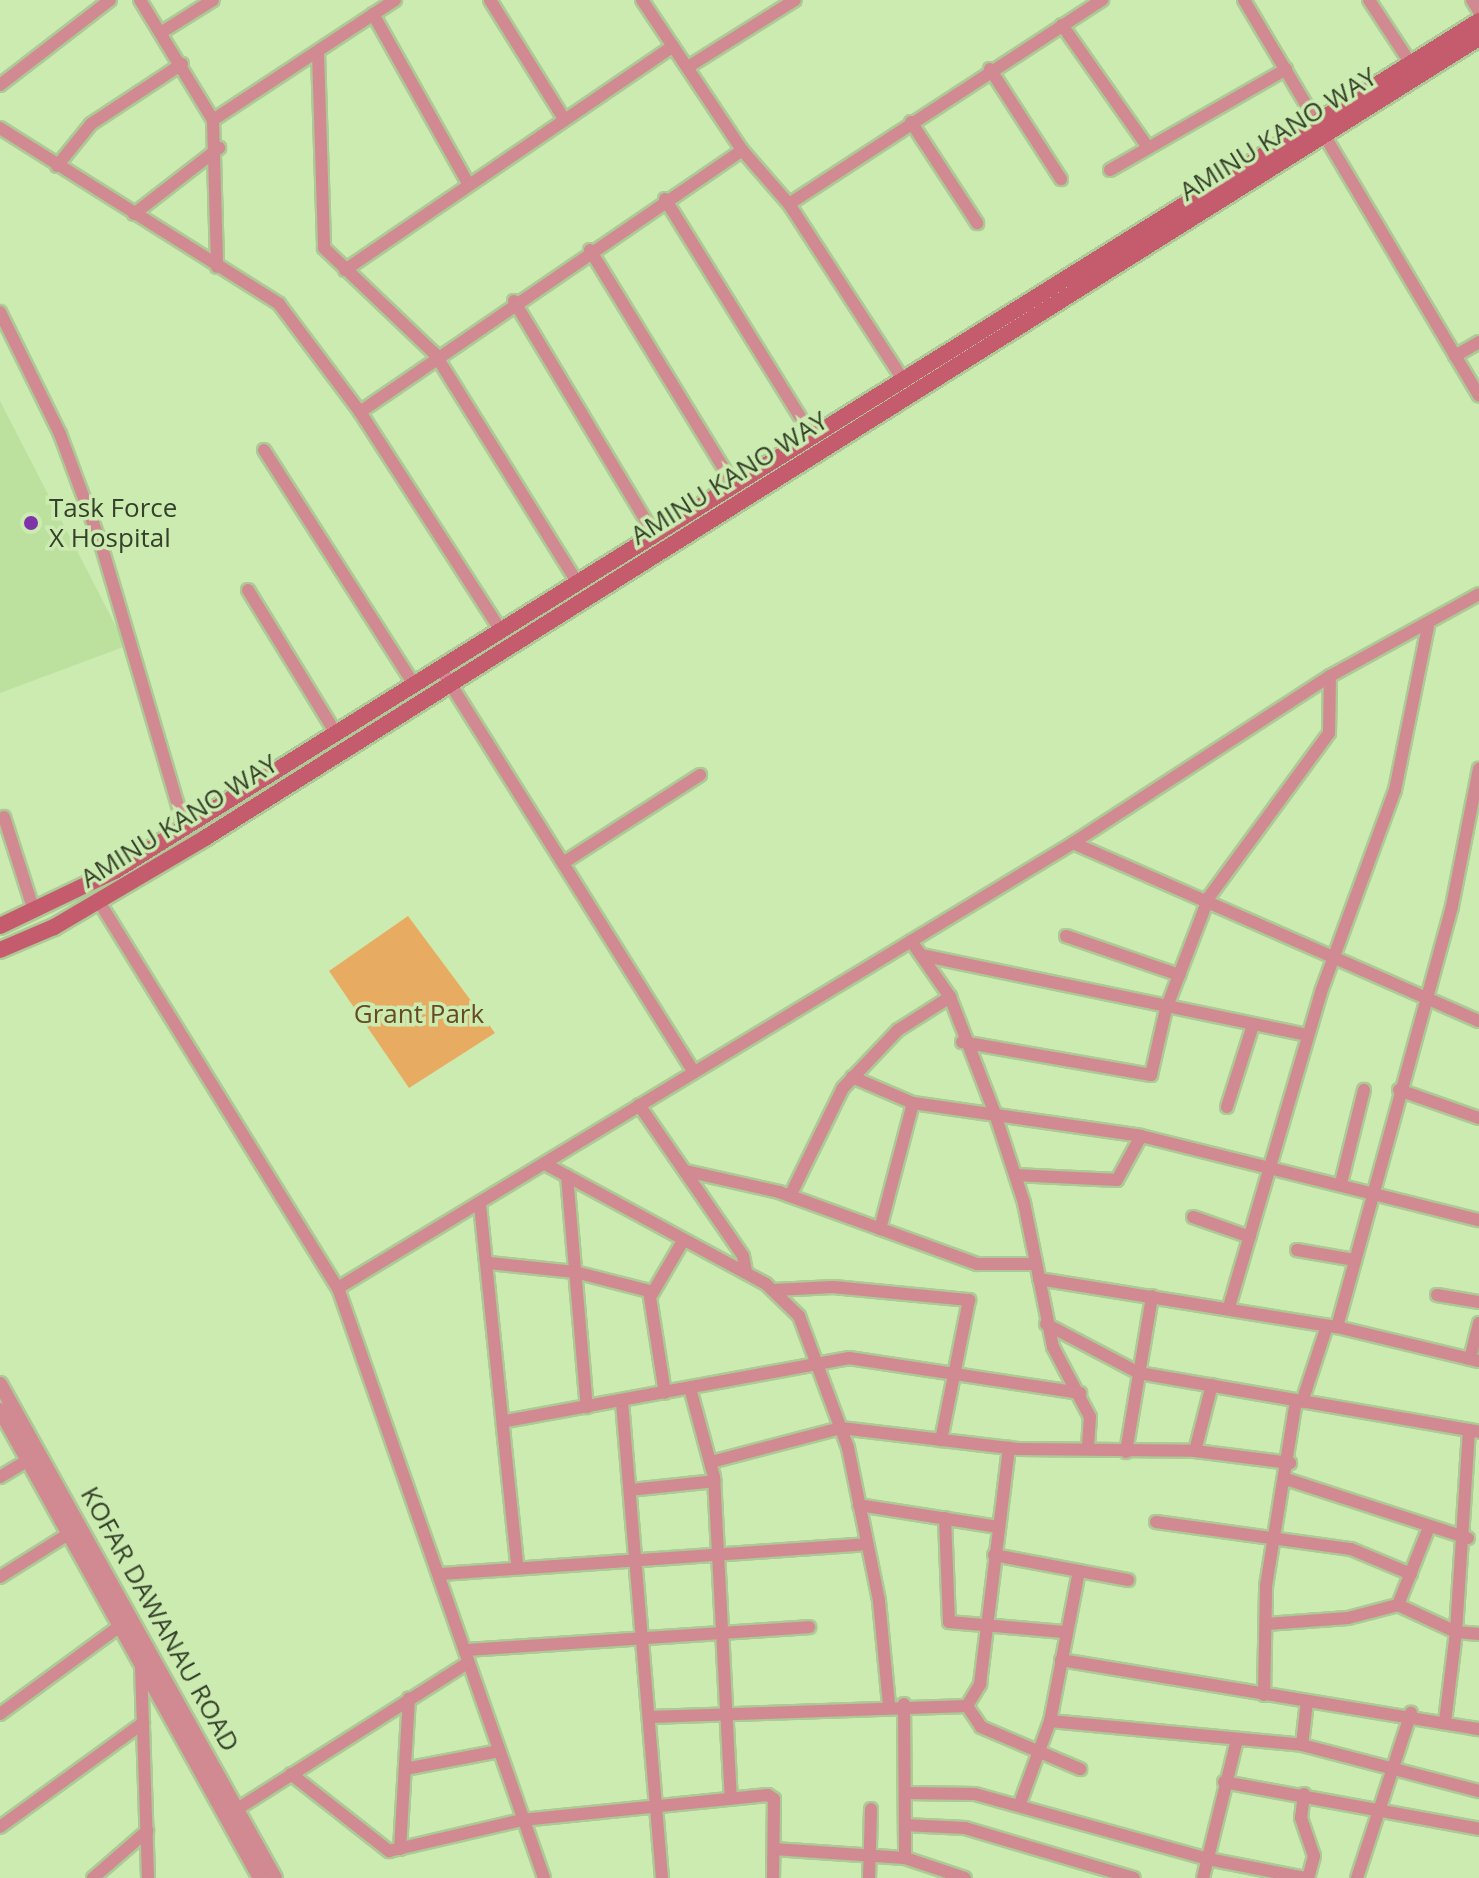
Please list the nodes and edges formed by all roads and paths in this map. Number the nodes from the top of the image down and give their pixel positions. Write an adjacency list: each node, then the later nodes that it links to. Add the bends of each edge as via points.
1 (110, 0): 25 (street)
2 (140, 0): 16 (street)
3 (213, 0): 16 (street)
4 (395, 0): 13 (street)
5 (490, 0): 26 (street)
6 (642, 0): 18 (street)
7 (795, 0): 22 (street)
8 (1102, 0): 15 (street)
9 (1244, 0): 24 (street)
10 (1369, 0): 20 (street)
11 (1472, 0): 12 (street)
12 (1479, 11)
13 (373, 14): 19 (street); 37 (street)
14 (1479, 21): 20 (main road, AMINU KANO WAY)
15 (1062, 25): 23 (street); 31 (street)
16 (162, 32): 21 (street)
17 (1479, 38): 29 (main road, AMINU KANO WAY)
18 (673, 46): 22 (street); 26 (street)
19 (318, 53): 27 (street); 44 (street, via 324,248)
20 (1409, 61): 29 (main road, AMINU KANO WAY)
21 (182, 64): 27 (street); 34 (street, via 91,124)
22 (688, 67): 33 (street)
23 (990, 69): 28 (street); 36 (street)
24 (1286, 69): 29 (street); 31 (street)
25 (0, 85)
26 (564, 119): 37 (street)
27 (213, 120): 32 (street)
28 (911, 122): 39 (street); 41 (street)
29 (1322, 126): 49 (street); 50 (main road, AMINU KANO WAY); 62 (main road, AMINU KANO WAY)
30 (0, 128): 34 (street)
31 (1147, 146): 35 (street)
32 (219, 148): 40 (street); 43 (street)
33 (742, 150): 38 (street); 39 (street)
34 (57, 166): 40 (street)
35 (1110, 170)
36 (1061, 179)
37 (468, 183): 44 (street)
38 (665, 199): 42 (street); 53 (street)
39 (789, 204): 50 (street)
40 (134, 214): 43 (street)
41 (977, 223)
42 (590, 250): 45 (street); 55 (street)
43 (217, 267): 52 (street, via 279,304)
44 (345, 270): 48 (street)
45 (514, 301): 48 (street); 56 (street)
46 (0, 312): 70 (street, via 60,434 101,544)
47 (1479, 342): 49 (street)
48 (435, 354): 52 (street); 57 (street)
49 (1455, 356): 51 (street)
50 (904, 381): 53 (main road, AMINU KANO WAY)
51 (1479, 395)
52 (360, 412): 61 (street)
53 (813, 438): 55 (main road, AMINU KANO WAY)
54 (264, 450): 64 (street)
55 (735, 487): 56 (main road, AMINU KANO WAY)
56 (656, 537): 57 (main road, AMINU KANO WAY)
57 (578, 584): 61 (main road, AMINU KANO WAY)
58 (248, 590): 65 (street)
59 (1479, 594): 60 (street)
60 (1428, 626): 63 (street); 82 (street, via 1395,790)
61 (501, 631): 62 (main road, AMINU KANO WAY)
62 (445, 676): 64 (main road, AMINU KANO WAY); 72 (street); 74 (main road, AMINU KANO WAY)
63 (1330, 676): 71 (street); 73 (street, via 1329,733)
64 (415, 686): 65 (main road, AMINU KANO WAY)
65 (337, 735): 70 (main road, AMINU KANO WAY)
66 (1479, 769): 69 (street)
67 (700, 775): 72 (street)
68 (4, 817): 75 (street)
69 (1475, 825): 85 (street)
70 (184, 826): 75 (main road, AMINU KANO WAY)
71 (1073, 843): 73 (street); 79 (street)
72 (563, 863): 91 (street)
73 (1209, 897): 82 (street); 83 (street)
74 (98, 900): 78 (main road, AMINU KANO WAY); 122 (street)
75 (27, 914): 76 (main road, AMINU KANO WAY); 78 (main road)
76 (0, 926)
77 (1066, 936): 83 (street)
78 (28, 939): 80 (main road, AMINU KANO WAY)
79 (911, 941): 81 (street); 91 (street)
80 (0, 950)
81 (921, 955): 84 (street); 86 (street)
82 (1335, 956): 85 (street); 89 (street)
83 (1179, 975): 86 (street)
84 (950, 997): 90 (street); 92 (street, via 898,1030)
85 (1424, 997): 87 (street); 94 (street)
86 (1166, 1009): 88 (street); 90 (street, via 1158,1061 1147,1078)
87 (1479, 1021)
88 (1253, 1025): 89 (street); 97 (street)
89 (1308, 1035): 102 (street)
90 (962, 1042): 98 (street)
91 (693, 1071): 96 (street)
92 (852, 1077): 95 (street); 108 (street)
93 (1364, 1090): 106 (street)
94 (1399, 1090): 99 (street); 107 (street)
95 (913, 1103): 98 (street); 112 (street)
96 (639, 1105): 101 (street); 103 (street)
97 (1227, 1107)
98 (994, 1111): 100 (street); 104 (street)
99 (1479, 1118)
100 (1141, 1136): 102 (street); 104 (street, via 1117,1180)
101 (545, 1164): 105 (street); 109 (street)
102 (1271, 1166): 106 (street); 113 (street)
103 (686, 1171): 108 (street); 120 (street)
104 (1015, 1175): 118 (street)
105 (567, 1176): 114 (street); 119 (street)
106 (1341, 1183): 107 (street)
107 (1373, 1191): 111 (street); 116 (street)
108 (790, 1196): 112 (street)
109 (480, 1205): 117 (street); 122 (street)
110 (1193, 1217): 113 (street)
111 (1479, 1220)
112 (880, 1229): 118 (street, via 977,1264)
113 (1250, 1237): 128 (street)
114 (683, 1241): 120 (street); 124 (street)
115 (1297, 1250): 116 (street)
116 (1355, 1260): 131 (street)
117 (489, 1263): 119 (street); 145 (street)
118 (1036, 1264): 121 (street)
119 (575, 1272): 124 (street, via 630,1282); 143 (street)
120 (746, 1272): 123 (street)
121 (1039, 1279): 126 (street); 130 (street)
122 (338, 1288): 174 (street)
123 (775, 1290): 132 (street, via 799,1316); 134 (street, via 965,1298 971,1304)
124 (652, 1294): 139 (street)
125 (1437, 1295): 127 (street)
126 (1152, 1296): 128 (street); 135 (street)
127 (1479, 1302)
128 (1229, 1307): 131 (street)
129 (1479, 1323): 133 (street)
130 (1046, 1324): 135 (street); 140 (street)
131 (1332, 1326): 133 (street); 141 (street)
132 (819, 1360): 134 (street, via 877,1358); 138 (street); 146 (street)
133 (1474, 1360)
134 (957, 1370): 140 (street); 148 (street)
135 (1139, 1373): 137 (street); 152 (street)
136 (0, 1384): 220 (street, KOFAR DAWANAU ROAD)
137 (1212, 1385): 141 (street); 151 (street)
138 (690, 1388): 139 (street); 154 (street)
139 (665, 1393): 142 (street)
140 (1080, 1393): 150 (street, via 1090,1417)
141 (1299, 1401): 147 (street); 155 (street)
142 (622, 1402): 143 (street); 159 (street)
143 (587, 1407): 145 (street)
144 (0, 1410): 153 (street, KOFAR DAWANAU ROAD)
145 (506, 1421): 172 (street)
146 (841, 1428): 148 (street); 154 (street); 160 (street)
147 (1474, 1431): 167 (street)
148 (941, 1440): 149 (street)
149 (1009, 1448): 150 (street); 163 (street)
150 (1088, 1449): 152 (street)
151 (1195, 1451): 152 (street); 155 (street)
152 (1126, 1452)
153 (28, 1460): 156 (street); 165 (street, KOFAR DAWANAU ROAD)
154 (711, 1462): 158 (street)
155 (1290, 1463): 157 (street)
156 (0, 1477)
157 (1289, 1480): 164 (street); 166 (street)
158 (715, 1481): 159 (street); 169 (street)
159 (630, 1490): 171 (street)
160 (859, 1505): 161 (street); 168 (street)
161 (945, 1518): 163 (street); 179 (street, via 949,1622)
162 (1156, 1522): 166 (street)
163 (998, 1527): 170 (street)
164 (1429, 1527): 167 (street); 175 (street)
165 (70, 1533): 176 (street); 181 (street, KOFAR DAWANAU ROAD)
166 (1275, 1534): 175 (street, via 1351,1549); 180 (street)
167 (1468, 1538): 184 (street)
168 (867, 1544): 169 (street); 194 (street)
169 (721, 1550): 171 (street); 185 (street)
170 (994, 1555): 173 (street); 179 (street)
171 (636, 1557): 172 (street); 187 (street)
172 (517, 1565): 174 (street)
173 (1079, 1571): 177 (street); 183 (street)
174 (440, 1574): 188 (street)
175 (1411, 1574): 178 (street)
176 (0, 1577)
177 (1128, 1580)
178 (1398, 1605): 180 (street, via 1348,1618); 184 (street)
179 (987, 1622): 183 (street); 196 (street, via 980,1684)
180 (1266, 1624): 191 (street)
181 (120, 1626): 190 (street, KOFAR DAWANAU ROAD); 199 (street)
182 (809, 1627): 185 (street)
183 (1064, 1632): 189 (street)
184 (1456, 1632): 186 (street); 202 (street)
185 (721, 1633): 187 (street); 197 (street)
186 (1479, 1634)
187 (643, 1638): 188 (street); 200 (street)
188 (467, 1656): 192 (street); 207 (street)
189 (1061, 1660): 191 (street); 201 (street)
190 (141, 1666): 203 (street); 235 (street, KOFAR DAWANAU ROAD)
191 (1264, 1695): 193 (street)
192 (409, 1698): 210 (street); 212 (street)
193 (1307, 1701): 198 (street); 206 (street)
194 (889, 1704): 195 (street); 197 (street)
195 (904, 1704): 196 (street); 215 (street)
196 (967, 1706): 208 (street, via 981,1727)
197 (727, 1713): 200 (street); 217 (street)
198 (1411, 1713): 202 (street); 209 (street)
199 (0, 1714)
200 (650, 1717): 218 (street)
201 (1050, 1721): 205 (street); 208 (street)
202 (1445, 1721): 204 (street)
203 (143, 1723): 225 (street); 227 (street)
204 (1479, 1729)
205 (1237, 1740): 206 (street); 213 (street)
206 (1302, 1745): 209 (street)
207 (499, 1751): 210 (street); 223 (street)
208 (1038, 1753): 211 (street); 219 (street)
209 (1395, 1765): 214 (street); 221 (street)
210 (405, 1769): 228 (street)
211 (1080, 1769)
212 (291, 1774): 220 (street); 228 (street, via 376,1847)
213 (1224, 1782): 216 (street); 232 (street)
214 (1479, 1791)
215 (906, 1793): 219 (street, via 975,1794); 224 (street)
216 (1304, 1794): 221 (street); 244 (street, via 1301,1818 1314,1856)
217 (731, 1798): 218 (street); 229 (street, via 772,1797)
218 (657, 1804): 223 (street); 238 (street)
219 (1019, 1806): 232 (street)
220 (239, 1808): 236 (street, KOFAR DAWANAU ROAD)
221 (1381, 1808): 226 (street); 245 (street)
222 (871, 1809): 231 (street)
223 (522, 1820): 228 (street); 237 (street)
224 (905, 1825): 230 (street); 242 (street, via 965,1828)
225 (0, 1827)
226 (1479, 1829)
227 (147, 1831): 233 (street); 234 (street)
228 (400, 1849)
229 (774, 1849): 231 (street); 239 (street)
230 (905, 1858): 231 (street); 241 (street)
231 (873, 1859): 240 (street)
232 (1208, 1859): 243 (street); 244 (street)
233 (93, 1878)
234 (148, 1878)
235 (260, 1878)
236 (275, 1878)
237 (544, 1878)
238 (662, 1878)
239 (773, 1878)
240 (869, 1878)
241 (965, 1878)
242 (1134, 1878)
243 (1203, 1878)
244 (1307, 1878)
245 (1357, 1878)

